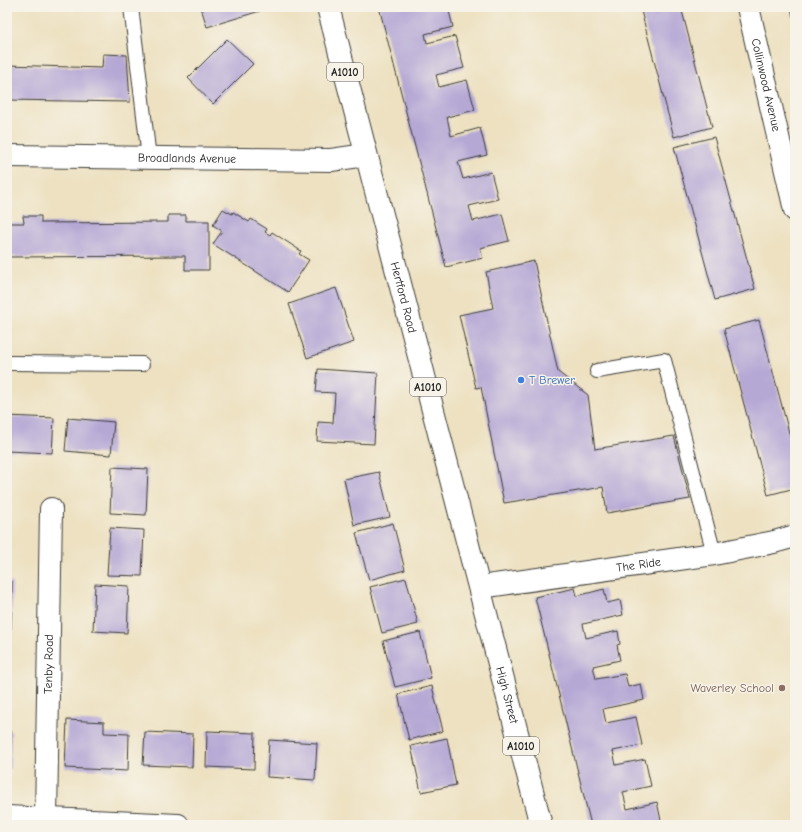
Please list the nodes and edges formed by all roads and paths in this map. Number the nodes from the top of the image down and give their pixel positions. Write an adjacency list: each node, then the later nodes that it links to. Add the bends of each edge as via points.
1 (131, 7): 6 (lane)
2 (748, 7): 7 (street, Collinwood Avenue)
3 (333, 8): 4 (street, Hertford Road / A1010)
4 (366, 155): 6 (street, Broadlands Avenue, via 331,160); 14 (street, Hertford Road / A1010)
5 (7, 156): 6 (street, Broadlands Avenue)
6 (148, 158)
7 (795, 210)
8 (7, 363): 9 (lane)
9 (142, 364)
10 (597, 371): 13 (lane, via 664,360)
11 (51, 509): 16 (street, Tenby Road)
12 (795, 536): 13 (street, The Ride)
13 (714, 554): 14 (street, The Ride)
14 (480, 587): 18 (street, High Street / A1010)
15 (7, 817): 16 (street)
16 (46, 819): 17 (street)
17 (178, 825)
18 (542, 825)

